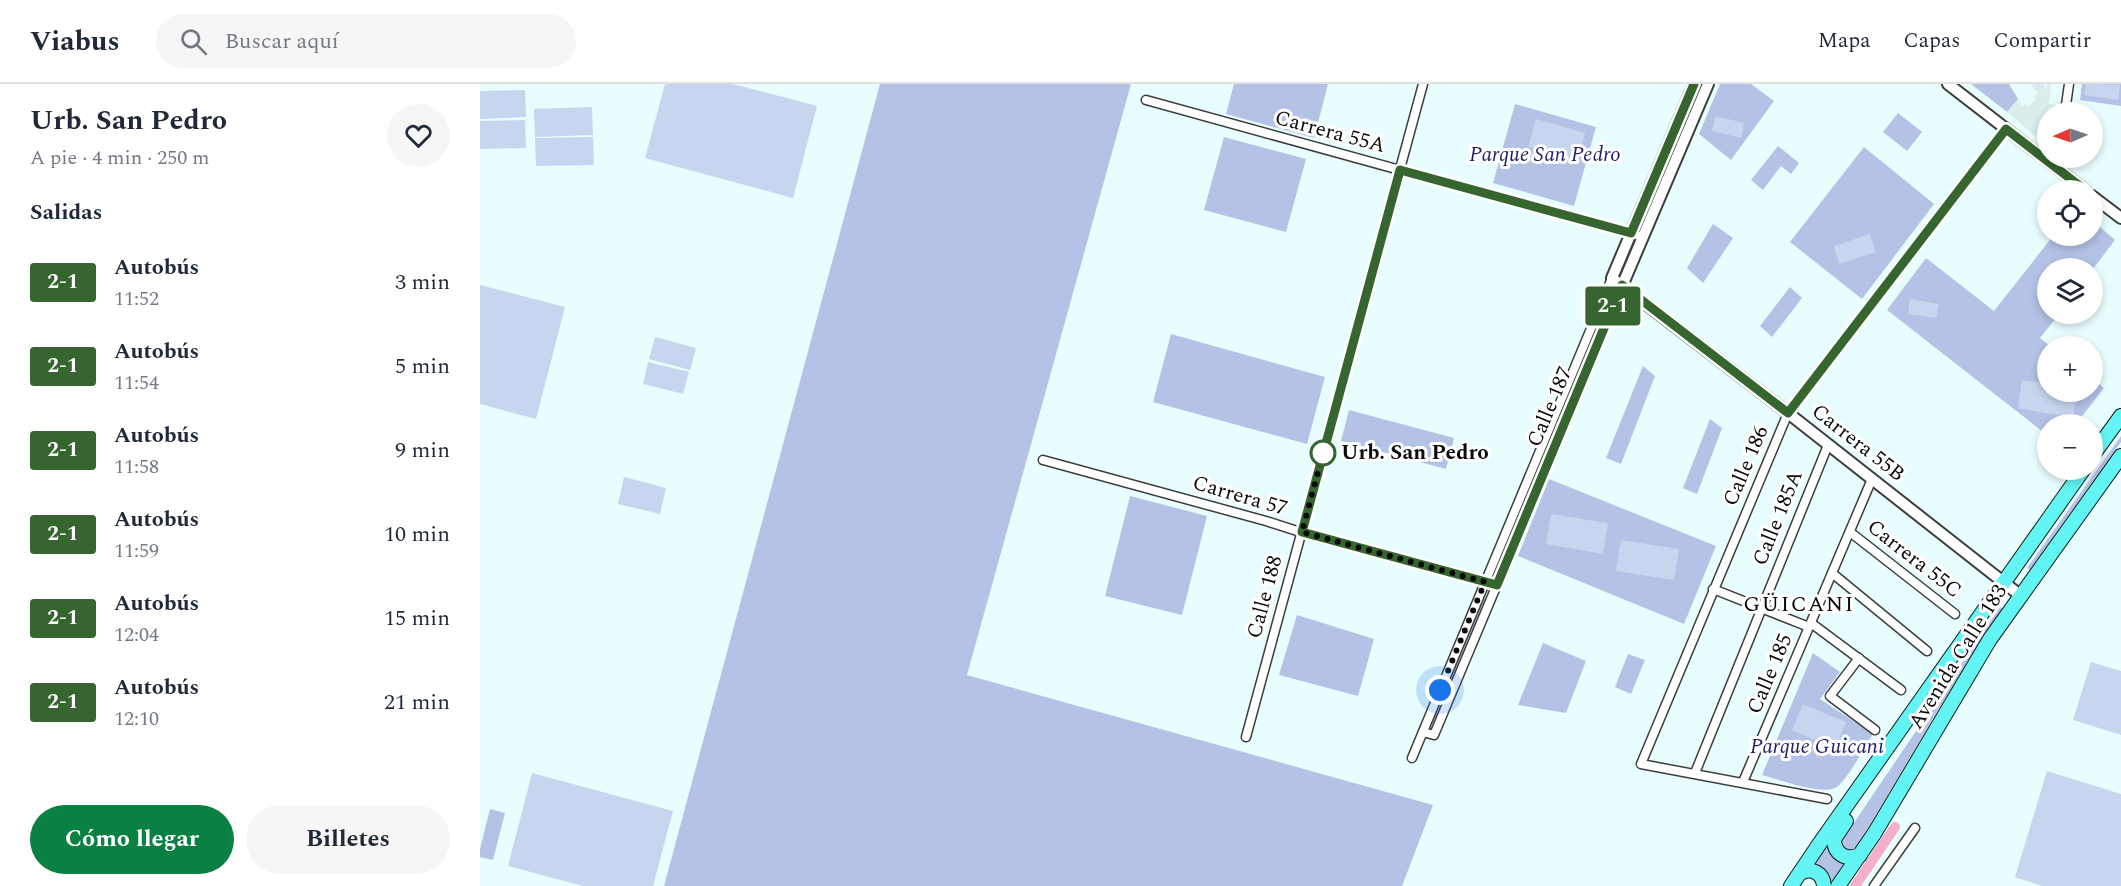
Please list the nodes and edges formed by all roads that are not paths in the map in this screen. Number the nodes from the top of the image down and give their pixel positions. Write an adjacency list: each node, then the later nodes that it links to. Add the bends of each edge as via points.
1 (1423, 84): 11 (street, Calle 188)
2 (1694, 84): 15 (street, Calle 187)
3 (1708, 84): 16 (street, Calle 187)
4 (1948, 84): 8 (street)
5 (2069, 84): 7 (street)
6 (1146, 100): 11 (street, Carrera 55A)
7 (2066, 102)
8 (2006, 129): 9 (street); 19 (street, Calle 186)
9 (2037, 149)
10 (2063, 168): 12 (street)
11 (1400, 170): 15 (street, Carrera 55A); 28 (street, Calle 188)
12 (2075, 180)
13 (2103, 204): 14 (street)
14 (2121, 218)
15 (1631, 233): 16 (street, Carrera 55A); 17 (street, Calle 187)
16 (1643, 237): 18 (street, Calle 187)
17 (1612, 278): 18 (street, Carrera 55B); 30 (street, Calle 187)
18 (1622, 285): 19 (street, Carrera 55B); 32 (street, Calle 187)
19 (1788, 413): 22 (street, Carrera 55B); 33 (street, Calle 186)
20 (2121, 416): 21 (main road)
21 (2103, 441)
22 (1828, 444): 25 (street, Carrera 55B); 35 (street, Calle 185A)
23 (2121, 456): 34 (main road, Avenida Calle 183)
24 (1043, 459): 28 (street, Carrera 57)
25 (1872, 479): 27 (street, Calle 185); 31 (street, Carrera 55B)
26 (2076, 480): 31 (main road, Avenida Calle 183)
27 (1850, 531): 29 (street, Calle 185); 36 (street, Carrera 55C)
28 (1302, 532): 30 (street, Carrera 57); 43 (street, Calle 188)
29 (1832, 573): 37 (street, Calle 185); 38 (street)
30 (1485, 582): 32 (street, Carrera 57); 42 (street, Calle 187)
31 (2003, 583): 34 (street, Carrera 55B); 44 (main road, Avenida Calle 183)
32 (1497, 585): 42 (street, Calle 187, via 1434,735)
33 (1713, 589): 35 (street); 46 (street, Calle 186, via 1641,764)
34 (2021, 596): 50 (main road, Avenida Calle 183, via 1981,653)
35 (1761, 608): 37 (street); 46 (street, Calle 185A)
36 (1955, 614)
37 (1810, 625): 39 (street); 47 (street, Calle 185)
38 (1927, 651)
39 (1859, 658): 40 (street); 41 (street, via 1830,696)
40 (1901, 690)
41 (1875, 730)
42 (1423, 732): 45 (street, Calle 187)
43 (1246, 737)
44 (1891, 741): 50 (main road, via 1868,789 1834,839 1840,855); 51 (main road, Avenida Calle 183)
45 (1412, 758)
46 (1695, 773): 47 (street)
47 (1743, 782): 48 (street)
48 (1827, 799)
49 (1916, 828): 55 (street)
50 (1860, 855): 54 (main road, Avenida Calle 183)
51 (1800, 873): 52 (main road, Avenida Calle 183); 53 (main road, via 1816,872)
52 (1791, 886)
53 (1824, 886)
54 (1838, 886)
55 (1874, 886)

